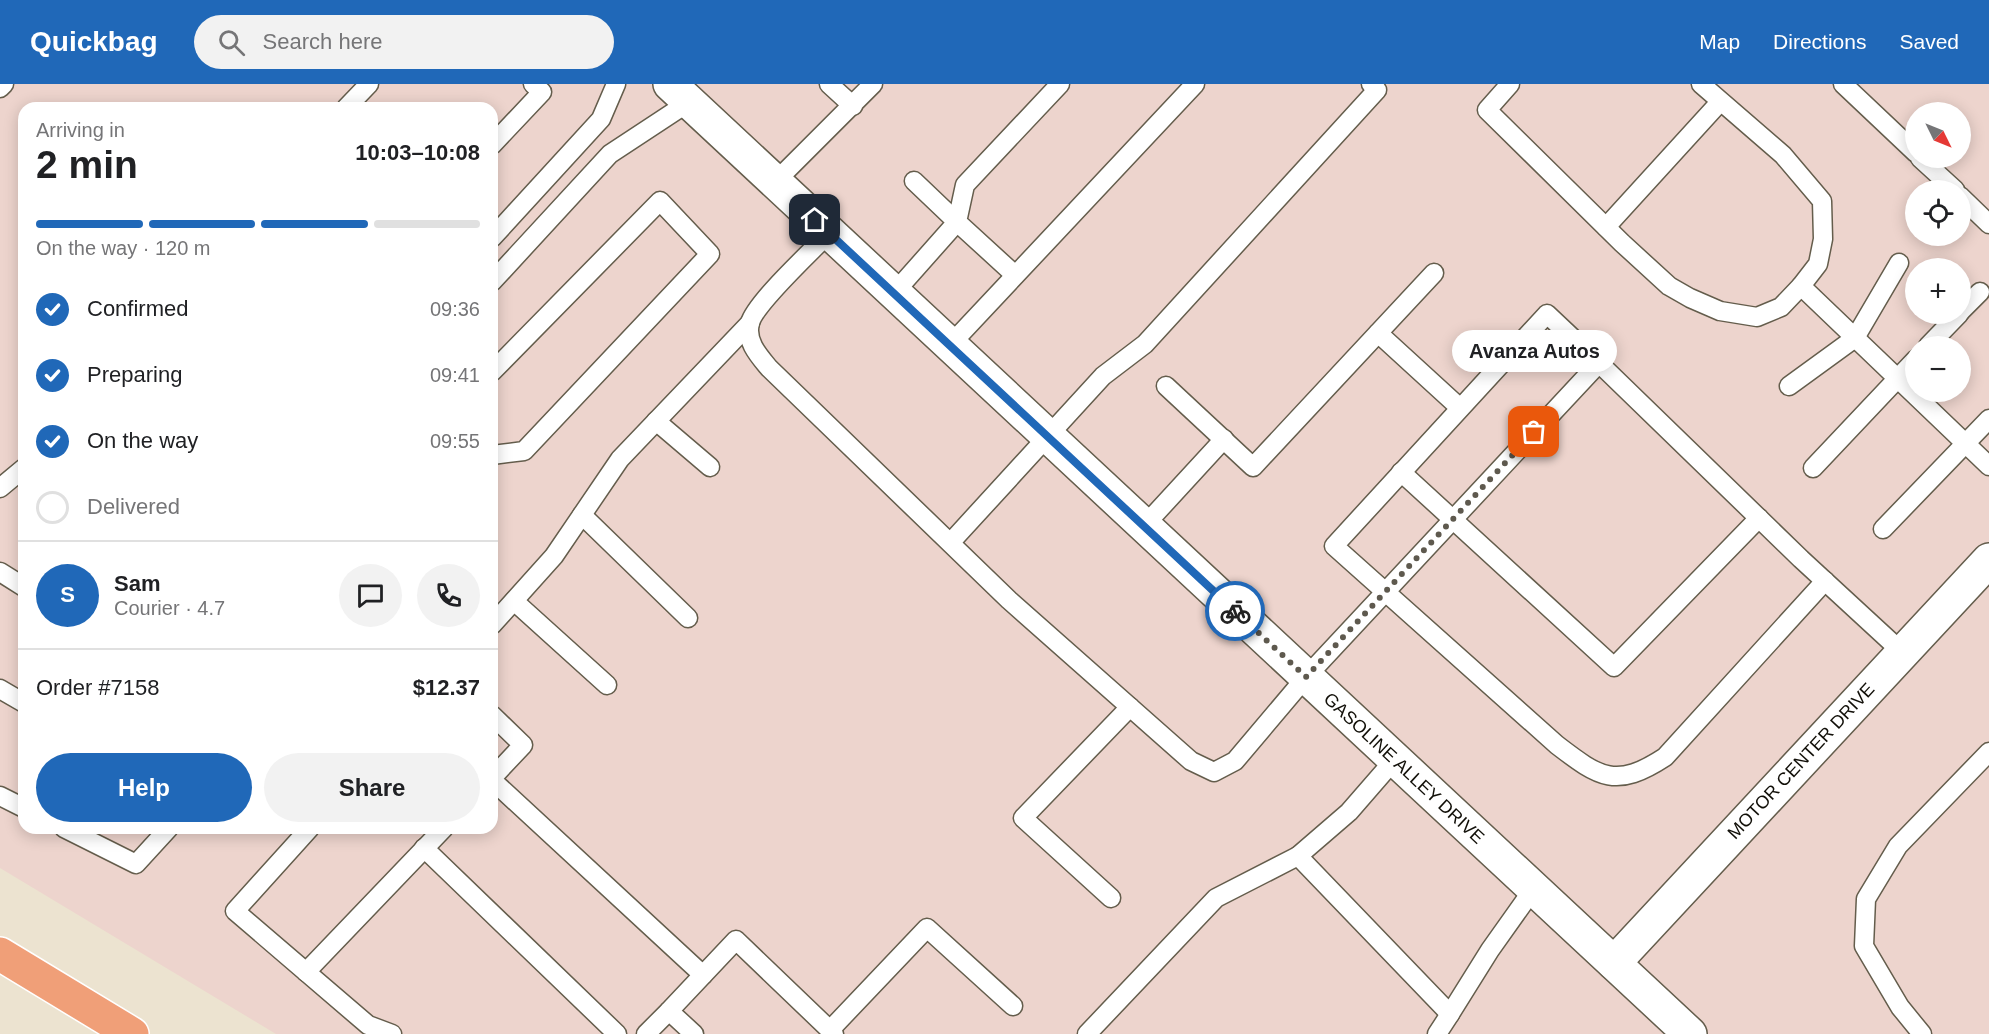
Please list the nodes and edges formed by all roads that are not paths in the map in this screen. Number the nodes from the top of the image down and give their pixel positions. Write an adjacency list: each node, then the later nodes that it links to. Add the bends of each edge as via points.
1 (4, 84): 13 (lane)
2 (369, 84): 15 (lane)
3 (533, 84): 18 (lane, via 542,92)
4 (616, 84): 28 (lane, via 601,119)
5 (829, 84): 17 (lane)
6 (873, 84): 17 (lane)
7 (1060, 84): 25 (lane, via 965,185)
8 (1194, 84): 33 (lane)
9 (1371, 84): 53 (lane, via 1377,90 1153,335 1103,376)
10 (1510, 84): 27 (lane, via 1487,110)
11 (1701, 84): 16 (lane)
12 (1843, 84): 19 (lane)
13 (0, 88)
14 (680, 93): 22 (street, GASOLINE ALLEY DRIVE); 32 (lane, via 610,154)
15 (352, 102)
16 (1720, 102): 27 (lane); 34 (lane, via 1783,155 1822,201 1823,238 1818,264)
17 (853, 106): 22 (lane)
18 (498, 139)
19 (1905, 143)
20 (1931, 168): 21 (lane)
21 (1943, 180)
22 (775, 182): 29 (street, GASOLINE ALLEY DRIVE)
23 (914, 182): 25 (lane)
24 (1971, 207): 26 (lane)
25 (957, 222): 33 (lane); 36 (lane)
26 (1989, 224)
27 (1605, 227): 34 (lane, via 1668,286 1720,311 1757,317 1781,307)
28 (498, 231)
29 (829, 233): 36 (street, GASOLINE ALLEY DRIVE); 38 (lane, via 764,301)
30 (1899, 263): 42 (lane)
31 (1434, 273): 40 (lane)
32 (498, 275)
33 (1015, 275): 43 (lane)
34 (1801, 286): 42 (lane)
35 (1980, 292): 37 (lane)
36 (894, 293): 43 (street, GASOLINE ALLEY DRIVE)
37 (1971, 301)
38 (750, 323): 52 (lane); 68 (lane, via 752,347 769,368)
39 (1949, 324): 41 (lane)
40 (1378, 333): 50 (lane); 54 (lane, via 1253,467)
41 (1938, 336)
42 (1855, 338): 47 (lane); 49 (lane)
43 (950, 345): 53 (street, GASOLINE ALLEY DRIVE)
44 (1599, 363): 50 (lane, via 1547,314); 64 (lane); 65 (lane)
45 (498, 366): 56 (lane, via 660,201 710,254 524,451)
46 (1905, 370): 47 (lane)
47 (1897, 378): 55 (lane); 59 (lane)
48 (1166, 386): 54 (lane)
49 (1789, 386)
50 (1460, 408): 60 (lane)
51 (1989, 419): 55 (lane)
52 (656, 421): 58 (lane); 63 (lane, via 620,459)
53 (1047, 436): 66 (street, GASOLINE ALLEY DRIVE); 68 (lane)
54 (1224, 439): 66 (lane)
55 (1966, 444): 57 (lane); 67 (lane)
56 (498, 454)
57 (1989, 466)
58 (710, 467)
59 (1813, 468)
60 (1401, 472): 64 (lane); 73 (lane, via 1334,546)
61 (18, 473): 62 (lane)
62 (0, 488)
63 (582, 515): 74 (lane, via 554,556); 76 (lane)
64 (1452, 518): 65 (lane, via 1614,668); 73 (lane)
65 (1759, 518): 71 (lane)
66 (1144, 526): 78 (street, GASOLINE ALLEY DRIVE)
67 (1883, 529)
68 (951, 542): 82 (lane, via 1009,600)
69 (1989, 560): 77 (street, MOTOR CENTER DRIVE)
70 (0, 572): 72 (lane)
71 (1825, 581): 73 (lane, via 1665,757 1639,774 1614,777 1585,767 1557,745); 77 (lane)
72 (18, 582)
73 (1384, 593): 78 (lane)
74 (514, 601): 75 (lane); 79 (lane)
75 (498, 618)
76 (688, 618)
77 (1903, 652): 99 (street, MOTOR CENTER DRIVE)
78 (1306, 677): 82 (lane, via 1235,761 1214,772 1191,761); 85 (street, GASOLINE ALLEY DRIVE)
79 (607, 685)
80 (0, 689): 81 (lane)
81 (18, 699)
82 (1130, 707): 97 (lane, via 1023,818)
83 (498, 721): 86 (lane, via 523,745)
84 (1989, 752): 114 (lane, via 1898,846 1866,899 1864,946 1900,1007)
85 (1395, 759): 95 (lane, via 1349,812); 96 (street, GASOLINE ALLEY DRIVE)
86 (498, 772)
87 (498, 785): 101 (lane)
88 (0, 796): 89 (lane)
89 (18, 805)
90 (76, 834): 91 (lane, via 136,864)
91 (164, 834)
92 (305, 834): 100 (lane, via 235,911)
93 (438, 834): 94 (lane)
94 (424, 848): 100 (lane); 108 (lane)
95 (1298, 856): 104 (lane); 111 (lane, via 1216,898)
96 (1534, 888): 99 (street, GASOLINE ALLEY DRIVE); 104 (lane)
97 (1112, 898)
98 (0, 954): 106 (highway)
99 (1614, 963): 113 (street, GASOLINE ALLEY DRIVE)
100 (306, 972): 107 (lane, via 368,1025)
101 (702, 975): 103 (lane); 105 (lane, via 736,940)
102 (1013, 1006): 105 (lane, via 927,928)
103 (669, 1011): 109 (lane); 110 (lane)
104 (1450, 1014): 112 (lane)
105 (832, 1032)
106 (132, 1034)
107 (392, 1034)
108 (617, 1034)
109 (646, 1034)
110 (694, 1034)
111 (1087, 1034)
112 (1437, 1034)
113 (1690, 1034)
114 (1922, 1034)

